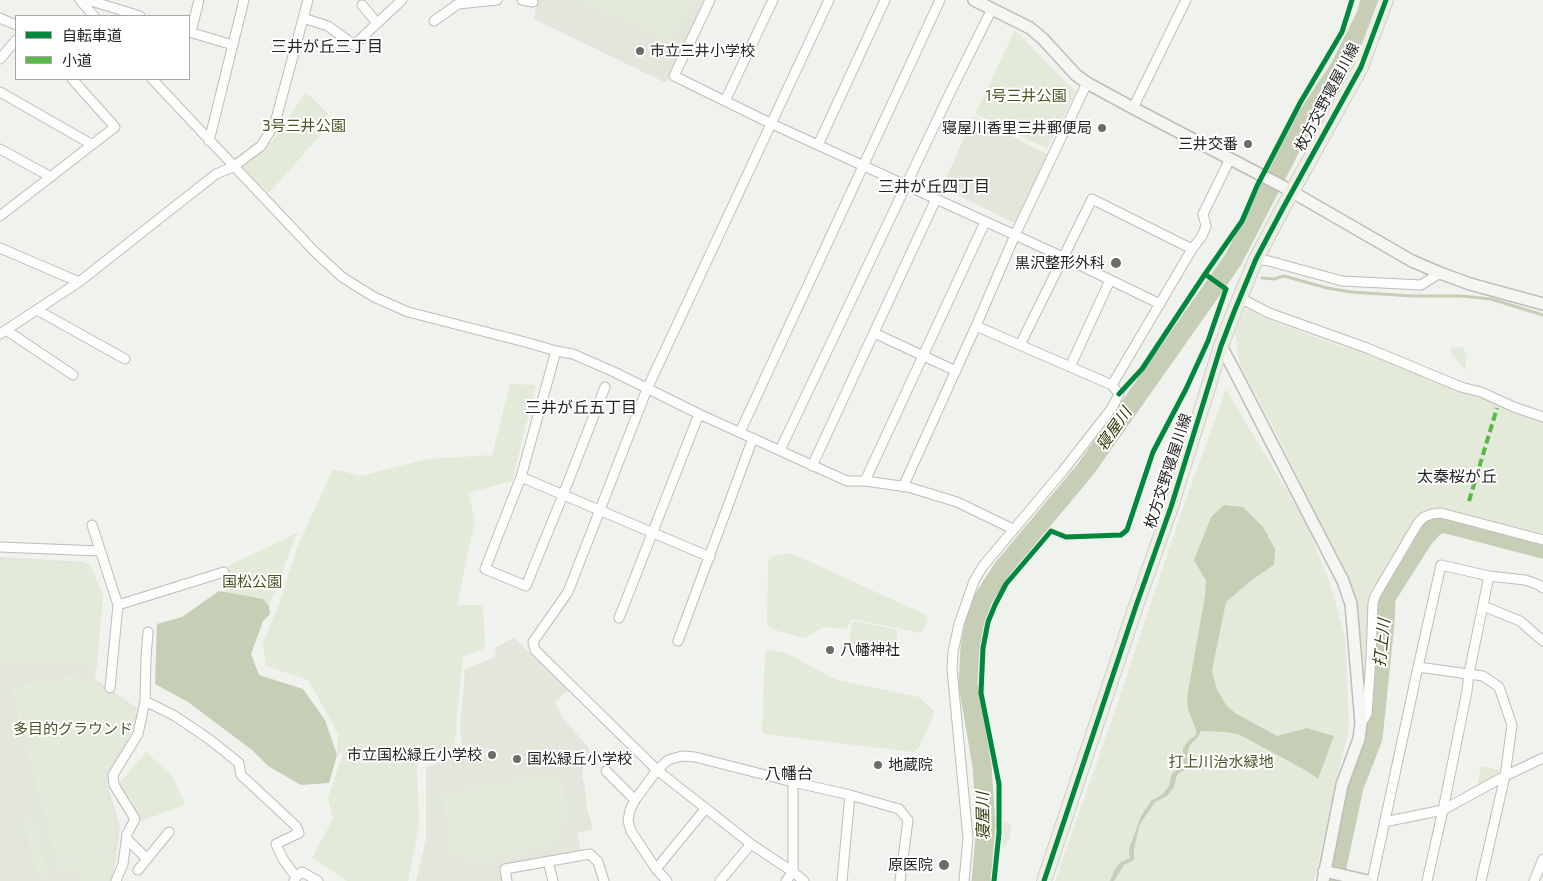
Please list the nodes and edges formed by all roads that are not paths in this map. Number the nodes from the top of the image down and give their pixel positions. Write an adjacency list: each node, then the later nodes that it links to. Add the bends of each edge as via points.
1 (80, 0): 20 (street)
2 (88, 0): 21 (street)
3 (199, 0): 27 (street)
4 (244, 0): 29 (street)
5 (308, 0): 23 (street)
6 (402, 0): 25 (street)
7 (498, 0): 24 (street, via 458,4)
8 (522, 0): 17 (street)
9 (710, 0): 35 (street, via 674,76)
10 (773, 0): 35 (street)
11 (828, 0): 37 (street)
12 (885, 0): 40 (street)
13 (940, 0): 44 (street)
14 (974, 0): 19 (street)
15 (1186, 0): 36 (street)
16 (1386, 0): 47 (main road, 枚方交野寝屋川線, via 1361,67)
17 (533, 2)
18 (362, 5): 25 (street)
19 (992, 9): 33 (street, via 1030,28); 46 (street)
20 (93, 15)
21 (137, 15)
22 (0, 18): 26 (street)
23 (303, 18): 25 (street, via 328,26 354,45); 43 (street, via 274,123 261,146)
24 (434, 21)
25 (377, 23)
26 (15, 25)
27 (190, 32): 29 (street)
28 (15, 41): 30 (street)
29 (233, 46): 38 (street)
30 (0, 59)
31 (73, 80): 39 (street, via 115,126)
32 (153, 80): 38 (street)
33 (1087, 83): 36 (street); 53 (street)
34 (0, 92): 39 (street)
35 (725, 101): 37 (street)
36 (1133, 108): 42 (street)
37 (772, 124): 40 (street); 78 (street)
38 (209, 141): 43 (street)
39 (92, 144): 45 (street)
40 (818, 145): 44 (street)
41 (0, 149): 45 (street)
42 (1230, 159): 47 (street); 55 (street, via 1204,214 1206,226)
43 (233, 166): 60 (street, via 216,174); 70 (street, via 314,251 342,277 374,298 408,312)
44 (862, 166): 46 (street); 81 (street)
45 (51, 177): 50 (street)
46 (906, 186): 48 (street); 83 (street)
47 (1287, 188): 57 (main road, 枚方交野寝屋川線); 58 (street, via 1412,261)
48 (936, 199): 52 (street); 67 (street)
49 (0, 204): 50 (street)
50 (9, 208): 51 (street)
51 (0, 216)
52 (985, 222): 53 (street); 71 (street)
53 (1015, 235): 56 (street); 65 (street)
54 (0, 248): 60 (street)
55 (1192, 249): 56 (street, via 1092,199); 62 (street)
56 (1063, 258): 59 (street); 68 (street)
57 (1256, 259): 58 (street, via 1342,281 1421,285); 61 (main road, 枚方交野寝屋川線)
58 (1440, 273): 63 (street)
59 (1110, 280): 62 (street); 73 (street)
60 (79, 282): 64 (street)
61 (1240, 298): 69 (main road, 枚方交野寝屋川線); 80 (street, via 1269,314 1367,348)
62 (1160, 304): 76 (street)
63 (1543, 304)
64 (37, 310): 66 (street); 72 (street)
65 (976, 326): 68 (street); 74 (street)
66 (3, 332): 75 (street)
67 (874, 332): 71 (street); 84 (street)
68 (1020, 345): 73 (street)
69 (1221, 346): 110 (street, via 1343,581 1351,604); 144 (main road, 枚方交野寝屋川線, via 1171,507)
70 (556, 352): 78 (street, via 573,354); 85 (street)
71 (922, 355): 74 (street); 86 (street)
72 (125, 359)
73 (1070, 367): 76 (street)
74 (956, 371): 87 (street)
75 (73, 375)
76 (1112, 385): 91 (street, via 1119,394 1112,408)
77 (605, 387): 88 (street)
78 (647, 389): 79 (street); 89 (street)
79 (699, 414): 81 (street); 92 (street)
80 (1543, 417)
81 (740, 432): 82 (street)
82 (753, 438): 83 (street); 96 (street)
83 (780, 450): 84 (street)
84 (812, 466): 86 (street, via 847,481)
85 (520, 477): 88 (street); 88 (street, via 485,569 526,586)
86 (865, 481): 87 (street)
87 (903, 487): 91 (street, via 957,502)
88 (563, 495): 89 (street)
89 (600, 510): 92 (street); 112 (street, via 568,592 533,642 534,650)
90 (92, 525): 95 (street)
91 (1013, 529): 143 (street, via 974,581 953,652 968,838)
92 (652, 532): 96 (street); 102 (street)
93 (1543, 540): 110 (street, via 1441,513 1424,517 1418,523 1374,596 1367,714)
94 (0, 547): 95 (street)
95 (100, 551): 100 (street)
96 (710, 557): 104 (street)
97 (224, 572): 100 (street)
98 (1489, 576): 99 (street, via 1525,580); 101 (street); 106 (street, via 1441,565)
99 (1543, 588)
100 (118, 605): 108 (street)
101 (1483, 606): 105 (street, via 1520,621); 107 (street)
102 (619, 618)
103 (148, 632): 109 (street)
104 (678, 641)
105 (1543, 641)
106 (1418, 667): 107 (street); 120 (street)
107 (1469, 673): 114 (street, via 1483,676 1499,687 1512,725); 119 (street)
108 (110, 688)
109 (145, 701): 122 (street, via 138,734 113,775 114,785 135,818); 131 (street, via 175,716 240,763 241,774 296,826 300,833 276,844)
110 (1361, 723): 130 (street, via 1359,739 1342,785)
111 (1543, 758): 114 (street)
112 (657, 770): 115 (street, via 668,760 695,757); 117 (street); 118 (street)
113 (606, 771): 117 (street)
114 (1505, 776): 119 (street); 147 (street)
115 (793, 782): 116 (street); 129 (street)
116 (850, 795): 141 (street); 142 (street, via 899,809 908,820)
117 (635, 800): 127 (street, via 628,821 631,831)
118 (706, 808): 123 (street); 127 (street)
119 (1443, 810): 120 (street); 146 (street)
120 (1384, 822): 145 (street)
121 (169, 832): 124 (street)
122 (127, 838): 124 (street); 132 (street, via 123,864)
123 (751, 844): 129 (street); 138 (street)
124 (147, 859): 128 (street)
125 (1543, 859): 148 (street)
126 (548, 861): 134 (street, via 505,869); 135 (street); 136 (street, via 590,854 598,862)
127 (656, 869): 137 (street)
128 (138, 870)
129 (793, 872): 139 (street); 140 (street)
130 (1330, 875): 145 (street)
131 (295, 879): 133 (street, via 302,872)
132 (116, 881)
133 (318, 881)
134 (506, 881)
135 (553, 881)
136 (604, 881)
137 (667, 881)
138 (720, 881)
139 (786, 881)
140 (804, 881)
141 (842, 881)
142 (900, 881)
143 (964, 881)
144 (1044, 881)
145 (1370, 881)
146 (1427, 881)
147 (1481, 881)
148 (1534, 881)

